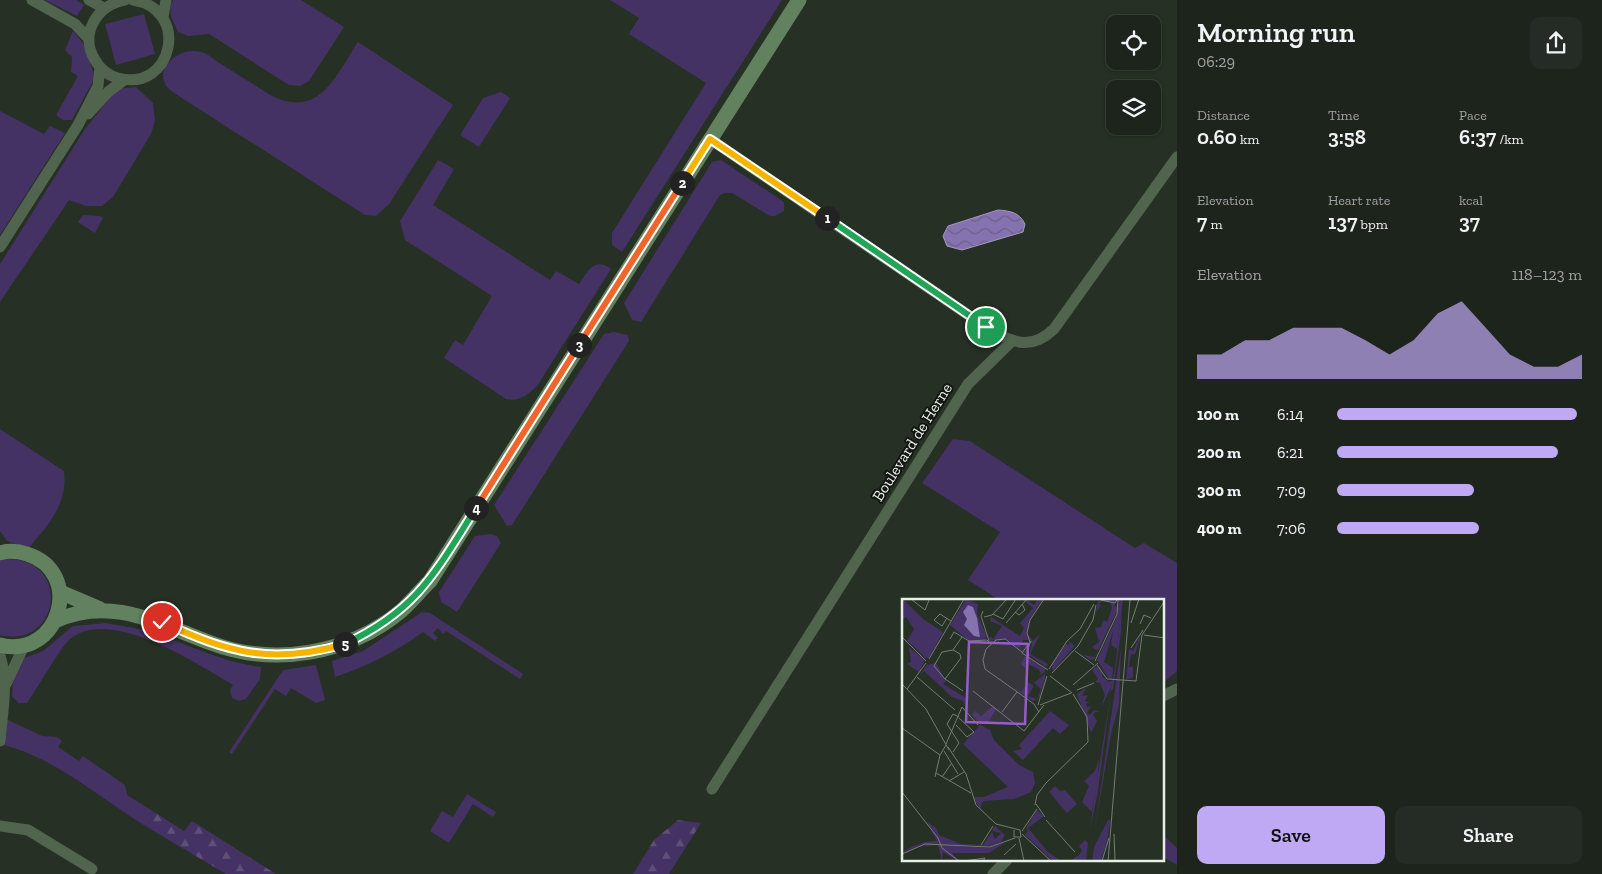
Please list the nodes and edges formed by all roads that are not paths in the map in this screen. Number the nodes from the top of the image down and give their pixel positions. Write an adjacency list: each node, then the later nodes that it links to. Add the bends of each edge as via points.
1 (32, 0): 9 (street, via 74,24)
2 (89, 0): 7 (street)
3 (125, 0): 7 (street)
4 (140, 0): 8 (street)
5 (166, 0): 8 (street)
6 (800, 0): 13 (street)
7 (104, 8): 9 (street, via 91,28)
8 (163, 17): 11 (street, via 169,36 166,57 147,76)
9 (89, 39): 10 (street, via 92,54)
10 (100, 68): 11 (street); 12 (street, via 98,86)
11 (124, 80): 12 (street, via 108,92)
12 (78, 125): 15 (street)
13 (710, 139): 16 (street, via 979,323); 19 (street, via 430,581 401,611 346,644 290,655 232,650 162,622)
14 (1177, 157): 16 (street, via 1054,329 1043,340)
15 (0, 247)
16 (1013, 340): 28 (street, Boulevard de Herne, via 968,384)
17 (2, 549): 18 (street, via 22,552 42,561)
18 (60, 592): 19 (street); 20 (street, via 60,607)
19 (106, 610): 20 (street, via 77,613)
20 (55, 621): 22 (street, via 40,638)
21 (0, 645): 22 (street)
22 (24, 646): 24 (street)
23 (0, 656): 24 (street)
24 (5, 688): 27 (street)
25 (1177, 689): 26 (street)
26 (1164, 696)
27 (0, 741)
28 (712, 789)
29 (0, 826): 31 (street, via 28,830)
30 (1005, 862): 32 (street)
31 (92, 869)
32 (993, 874)

